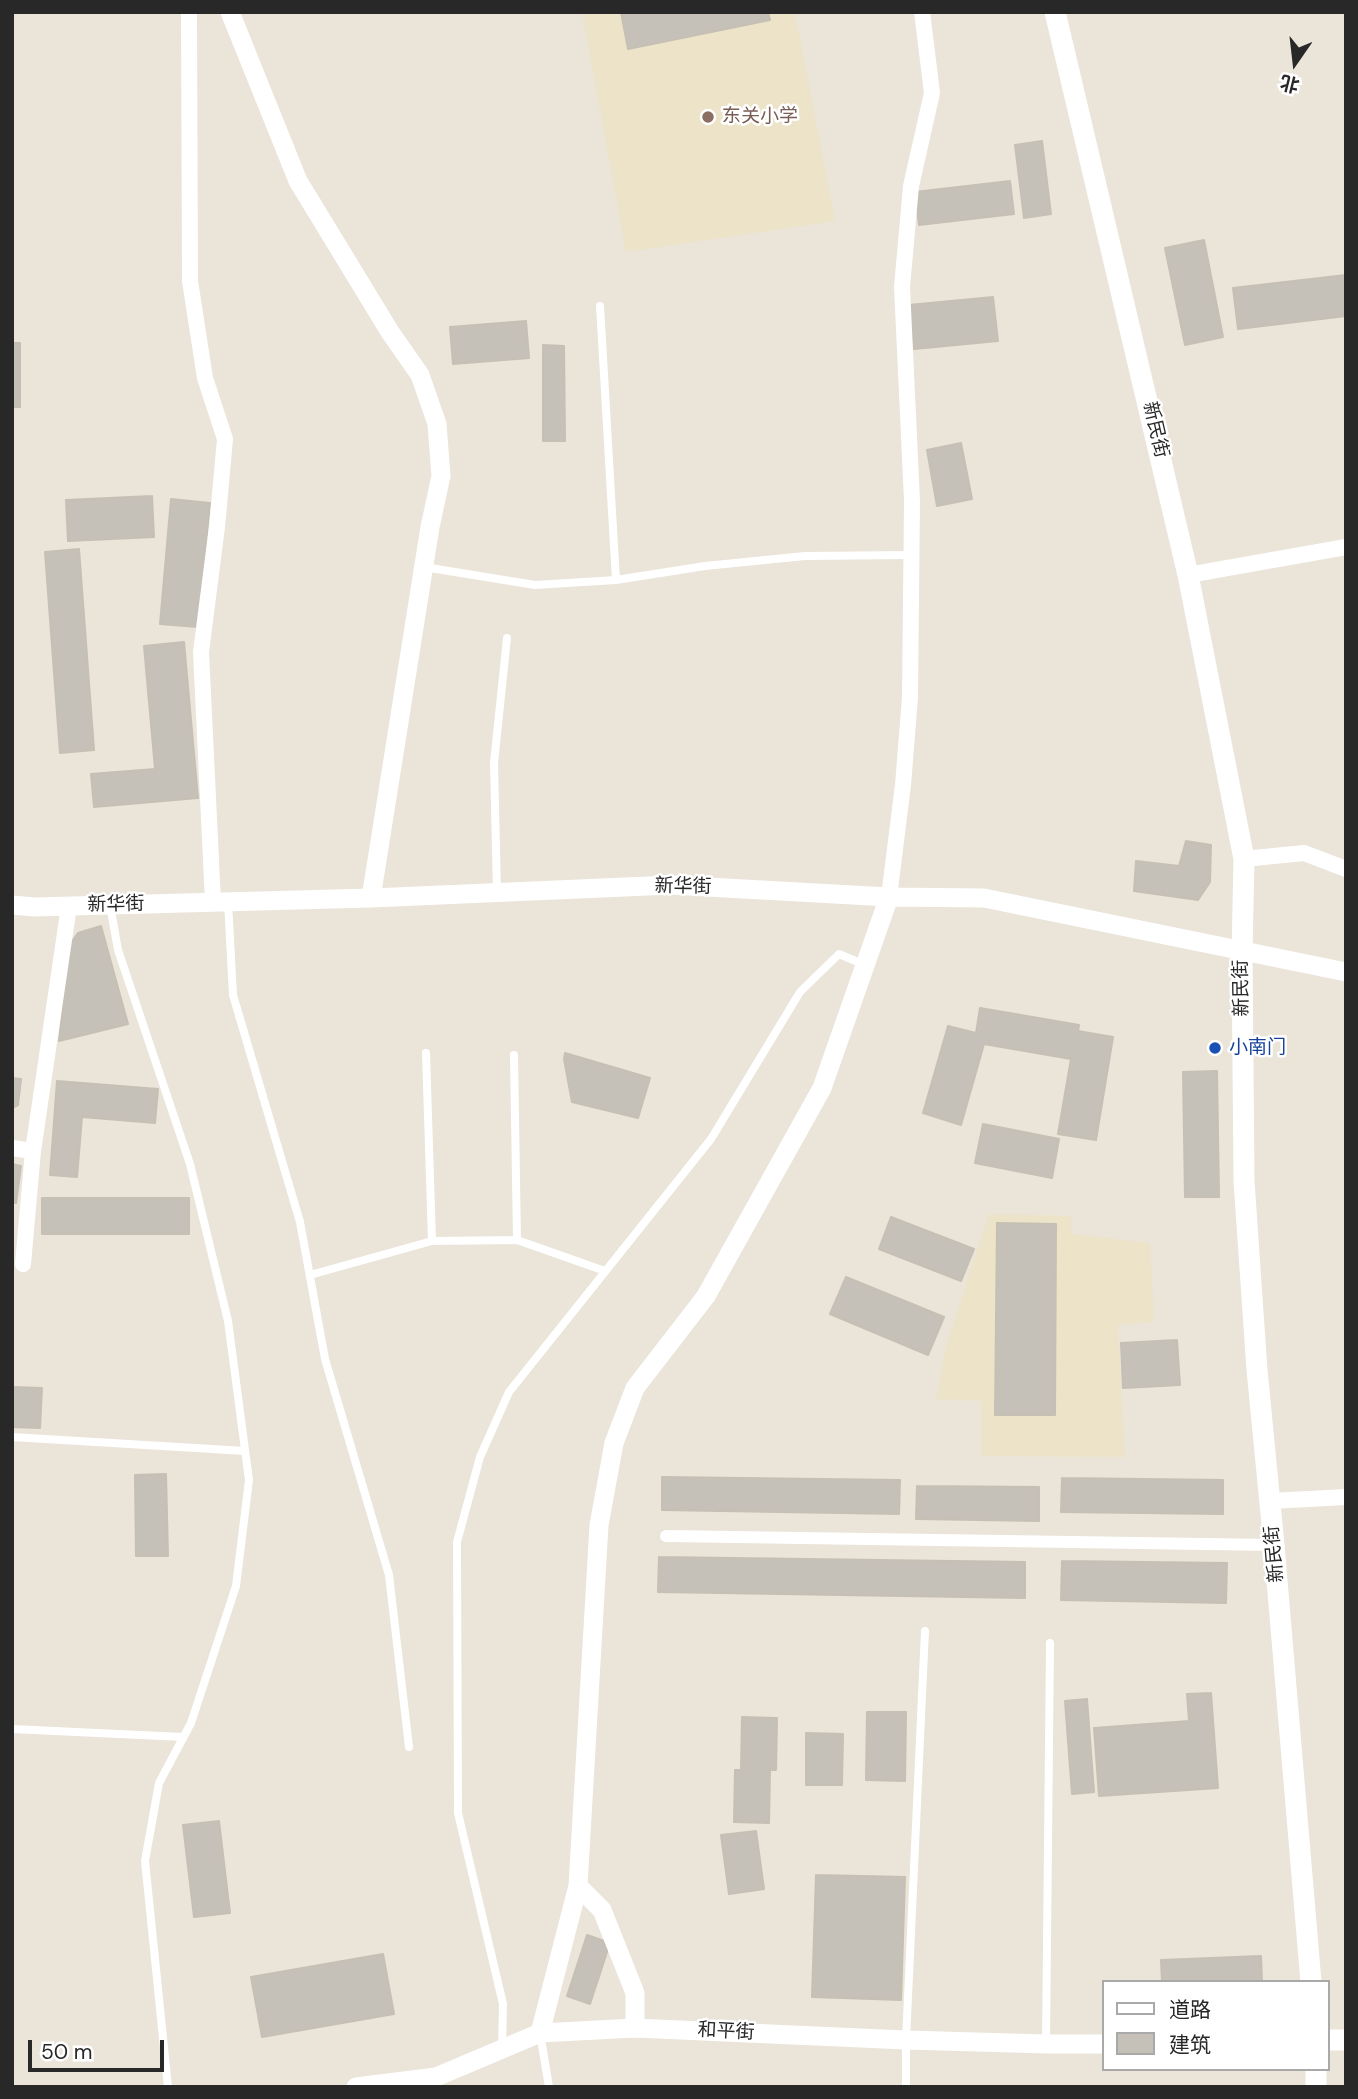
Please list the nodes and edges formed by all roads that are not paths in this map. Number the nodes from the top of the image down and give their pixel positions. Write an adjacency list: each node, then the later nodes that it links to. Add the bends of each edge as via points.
1 (189, 12): 17 (street, via 190,281 205,378 225,439 201,652)
2 (230, 12): 8 (street, via 298,181 420,375 438,424 441,476)
3 (922, 12): 7 (street, via 932,93 911,186 902,287)
4 (1055, 12): 9 (main road, 新民街)
5 (600, 306): 10 (lane)
6 (1346, 547): 9 (street)
7 (912, 555): 10 (lane, via 805,556); 15 (street, via 910,697)
8 (424, 567): 10 (lane, via 535,585); 16 (street)
9 (1188, 575): 12 (main road, 新民街)
10 (616, 580)
11 (507, 638): 14 (lane, via 494,763)
12 (1244, 859): 13 (street, via 1304,853); 21 (main road, 新民街)
13 (1346, 869)
14 (496, 893): 15 (street, 新华街, via 671,885); 16 (street, 新华街)
15 (889, 897): 21 (street, 新华街, via 984,898); 22 (street)
16 (371, 898): 17 (street, 新华街)
17 (221, 902): 19 (street, 新华街); 32 (lane, via 233,995 300,1222)
18 (12, 905): 20 (street, 新华街)
19 (110, 905): 20 (street, 新华街); 34 (lane, via 118,950 190,1164 228,1321)
20 (69, 906): 27 (street)
21 (1242, 951): 23 (street, 新华街); 36 (main road, 新民街, via 1244,1181)
22 (865, 965): 31 (lane, via 839,954 800,992 711,1139); 44 (street, via 822,1088 706,1296 635,1388 614,1443 599,1525)
23 (1346, 972)
24 (426, 1053): 29 (lane)
25 (514, 1055): 28 (lane)
26 (12, 1149): 27 (street)
27 (33, 1151): 30 (street)
28 (517, 1240): 29 (lane); 31 (lane)
29 (432, 1241): 32 (lane)
30 (23, 1264)
31 (605, 1271): 51 (lane, via 509,1392 480,1457 457,1542 458,1813 503,2004)
32 (310, 1275): 43 (lane, via 325,1359 389,1575)
33 (12, 1437): 34 (lane)
34 (245, 1451): 42 (lane, via 248,1480 236,1586)
35 (1346, 1497): 36 (street)
36 (1270, 1501): 38 (main road, 新民街)
37 (666, 1536): 38 (street)
38 (1274, 1545): 45 (main road, 新民街)
39 (925, 1631): 48 (lane)
40 (1050, 1643): 50 (lane)
41 (12, 1729): 42 (lane)
42 (183, 1737): 53 (lane, via 159,1783 145,1861)
43 (409, 1746)
44 (578, 1886): 46 (street, via 602,1910 635,1993); 47 (street)
45 (1311, 1980)
46 (635, 2028): 47 (street, 和平街); 48 (street, 和平街)
47 (540, 2034): 51 (street, 和平街); 55 (lane)
48 (905, 2040): 50 (street, 和平街); 56 (lane)
49 (1102, 2043): 50 (street, 和平街)
50 (1046, 2045)
51 (502, 2049): 52 (street, 和平街)
52 (437, 2082): 54 (street, 和平街)
53 (168, 2087)
54 (356, 2087)
55 (549, 2087)
56 (906, 2087)

